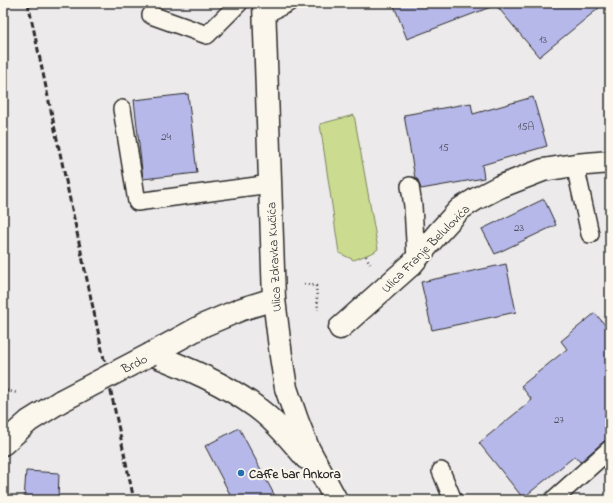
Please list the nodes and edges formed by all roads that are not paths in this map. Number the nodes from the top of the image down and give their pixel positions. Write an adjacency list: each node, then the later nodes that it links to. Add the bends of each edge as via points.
1 (239, 3): 4 (lane, via 207,35)
2 (288, 3): 3 (lane)
3 (265, 9): 8 (main road, Ulica Zdravka Kučića)
4 (151, 15)
5 (122, 110): 8 (lane, via 137,202)
6 (610, 162): 7 (main road, Ulica Franje Belulovića)
7 (575, 164): 10 (lane); 11 (main road, Ulica Franje Belulovića, via 543,170 476,199 460,209)
8 (270, 184): 12 (main road, Ulica Zdravka Kučića)
9 (410, 186): 11 (lane)
10 (590, 234)
11 (416, 259): 13 (main road, Ulica Franje Belulovića)
12 (274, 298): 14 (main road, Brdo, via 204,325); 18 (main road, Ulica Zdravka Kučića, via 286,388)
13 (340, 328)
14 (151, 354): 15 (main road, Brdo, bridge, via 61,401 29,421); 18 (main road, via 206,378 257,407 286,435)
15 (3, 444)
16 (610, 449): 21 (lane)
17 (441, 471): 20 (lane)
18 (324, 480): 19 (main road, Ulica Zdravka Kučića)
19 (336, 500)
20 (453, 500)
21 (553, 500)

